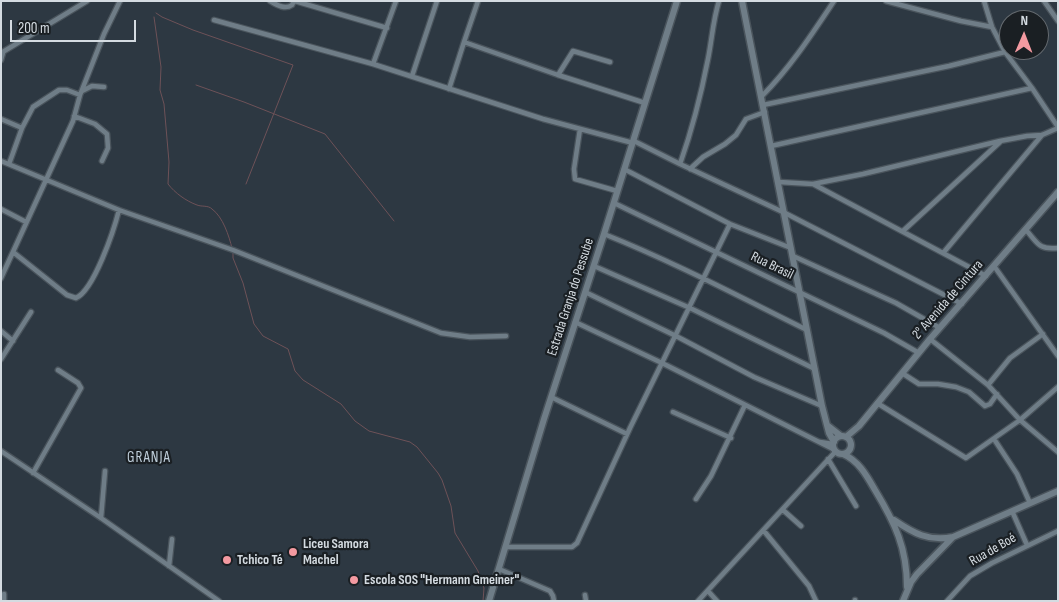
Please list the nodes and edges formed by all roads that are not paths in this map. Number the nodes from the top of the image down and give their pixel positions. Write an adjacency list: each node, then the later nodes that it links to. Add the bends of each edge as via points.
1 (86, 1): 21 (street)
2 (120, 1): 32 (street)
3 (270, 1): 4 (street, via 286,7)
4 (294, 1): 18 (street)
5 (396, 1): 18 (street)
6 (437, 1): 28 (street)
7 (478, 1): 19 (street)
8 (677, 1): 34 (street, Estrada Granja do Pessube)
9 (719, 1): 48 (street, via 699,103)
10 (742, 1): 33 (street)
11 (834, 1): 33 (street, via 810,37)
12 (886, 1): 17 (street)
13 (984, 1): 17 (street)
14 (1044, 1): 16 (street)
15 (214, 20): 26 (street)
16 (1058, 20)
17 (992, 27): 20 (street)
18 (387, 28): 26 (street)
19 (464, 42): 27 (street); 31 (street)
20 (999, 42)
21 (2, 53): 23 (street)
22 (999, 53): 35 (street)
23 (1, 60)
24 (1010, 60): 30 (street)
25 (610, 62): 27 (street, via 573,51)
26 (373, 64): 28 (street)
27 (558, 75): 34 (street)
28 (412, 76): 31 (street)
29 (104, 87): 32 (street, via 96,86)
30 (1032, 88): 38 (street); 44 (street)
31 (450, 89): 40 (street)
32 (81, 93): 36 (street); 39 (street, via 62,89 55,91 33,107)
33 (762, 96): 35 (street)
34 (645, 103): 43 (street, Estrada Granja do Pessube)
35 (764, 108): 44 (street); 50 (street, via 746,119 736,135 702,157)
36 (74, 116): 45 (street, via 95,124 107,134 108,148); 51 (street)
37 (1, 120): 39 (street)
38 (1058, 127): 41 (street)
39 (22, 128): 47 (street)
40 (580, 129): 43 (street); 54 (street, via 575,179)
41 (1042, 135): 42 (street); 69 (street)
42 (1000, 141): 53 (street, via 909,165); 63 (street)
43 (633, 142): 48 (street); 49 (street, Estrada Granja do Pessube)
44 (771, 146): 52 (street)
45 (102, 160)
46 (1, 162): 47 (street)
47 (9, 164): 51 (street)
48 (680, 164): 50 (street)
49 (624, 169): 54 (street, Estrada Granja do Pessube); 61 (street)
50 (690, 169): 59 (street)
51 (45, 179): 58 (street); 60 (street)
52 (779, 182): 53 (street); 59 (street)
53 (814, 184): 63 (street)
54 (617, 191): 56 (street, Estrada Granja do Pessube)
55 (1058, 192): 62 (street, 2° Avenida de Cintura)
56 (614, 203): 64 (street, Estrada Granja do Pessube); 67 (street, Rua Brasil)
57 (1, 209): 60 (street)
58 (119, 210): 68 (street, via 90,284 76,298 67,295); 86 (street, via 233,250 441,333 470,337)
59 (785, 213): 65 (street); 78 (street)
60 (26, 222): 68 (street)
61 (730, 224): 65 (street); 67 (street)
62 (1026, 230): 66 (street, via 1042,248); 72 (street, 2° Avenida de Cintura)
63 (903, 231): 69 (street)
64 (604, 234): 71 (street, Estrada Granja do Pessube); 75 (street)
65 (792, 248): 70 (street)
66 (1058, 248)
67 (716, 250): 75 (street); 77 (street, Rua Brasil)
68 (14, 252): 74 (street)
69 (944, 252): 73 (street)
70 (793, 256): 77 (street); 82 (street, via 896,303)
71 (594, 266): 76 (street, Estrada Granja do Pessube); 79 (street)
72 (994, 266): 73 (street, 2° Avenida de Cintura); 85 (street)
73 (986, 276): 78 (street, 2° Avenida de Cintura)
74 (1, 278)
75 (703, 279): 79 (street); 84 (street)
76 (585, 292): 81 (street, Estrada Granja do Pessube); 87 (street)
77 (801, 292): 84 (street); 90 (street, Rua Brasil)
78 (962, 304): 82 (street, 2° Avenida de Cintura)
79 (690, 308): 87 (street); 95 (street)
80 (31, 312): 89 (street)
81 (575, 322): 93 (street); 100 (street, Estrada Granja do Pessube)
82 (940, 328): 88 (street, 2° Avenida de Cintura)
83 (1, 330): 89 (street)
84 (807, 330): 95 (street)
85 (1043, 334): 91 (street); 97 (street, via 1010,358)
86 (506, 336)
87 (676, 336): 93 (street); 103 (street, via 754,377)
88 (930, 339): 90 (street, 2° Avenida de Cintura); 97 (street)
89 (13, 341): 92 (street)
90 (919, 353): 96 (street, 2° Avenida de Cintura)
91 (1058, 356)
92 (1, 359)
93 (662, 363): 102 (street); 108 (street)
94 (58, 370): 120 (street, via 81,388)
95 (815, 370): 103 (street)
96 (902, 373): 99 (street, via 919,384 938,384 969,392 984,406 990,404); 101 (street, 2° Avenida de Cintura)
97 (988, 385): 99 (street)
98 (1058, 386): 105 (street)
99 (997, 394): 105 (street)
100 (551, 397): 108 (street); 135 (street, Estrada Granja do Pessube)
101 (876, 403): 107 (street, 2° Avenida de Cintura); 111 (street, via 966,458)
102 (745, 405): 110 (street); 113 (street)
103 (822, 406): 106 (street)
104 (673, 412): 110 (street)
105 (1020, 420): 111 (street); 115 (street)
106 (827, 425): 109 (street); 113 (street)
107 (859, 426): 109 (street); 112 (street)
108 (627, 434): 135 (street, via 575,546)
109 (843, 437): 112 (street); 113 (street)
110 (730, 438): 122 (street)
111 (994, 439): 123 (street, via 1017,474)
112 (851, 445): 116 (street); 118 (street)
113 (834, 447): 116 (street); 117 (street)
114 (1, 451): 120 (street)
115 (1058, 452)
116 (843, 454): 118 (street)
117 (828, 459): 124 (street); 125 (street)
118 (856, 462): 128 (street)
119 (106, 471): 127 (street)
120 (33, 472): 127 (street)
121 (1058, 491): 123 (street)
122 (696, 499)
123 (1030, 503): 126 (street)
124 (856, 506)
125 (783, 510): 129 (street); 130 (street)
126 (1012, 511): 132 (street); 134 (street, Rua de Boé)
127 (100, 518): 136 (street)
128 (893, 519): 132 (street, via 920,536 936,539); 138 (street, via 906,564)
129 (801, 526)
130 (764, 531): 139 (street); 149 (street, via 809,586)
131 (1058, 531): 134 (street)
132 (953, 537): 138 (street, via 917,574)
133 (172, 539): 136 (street)
134 (1027, 545): 151 (street, Rua de Boé, via 970,576)
135 (506, 547): 137 (street, Estrada Granja do Pessube)
136 (168, 566): 143 (street)
137 (499, 569): 144 (street, Estrada Granja do Pessube); 145 (street, via 550,592)
138 (907, 590): 150 (street)
139 (708, 591): 147 (street); 148 (street)
140 (4, 594): 142 (street)
141 (585, 595): 146 (street)
142 (4, 601)
143 (219, 601)
144 (489, 601)
145 (554, 601)
146 (586, 601)
147 (698, 601)
148 (716, 601)
149 (816, 601)
150 (903, 601)
151 (947, 601)

